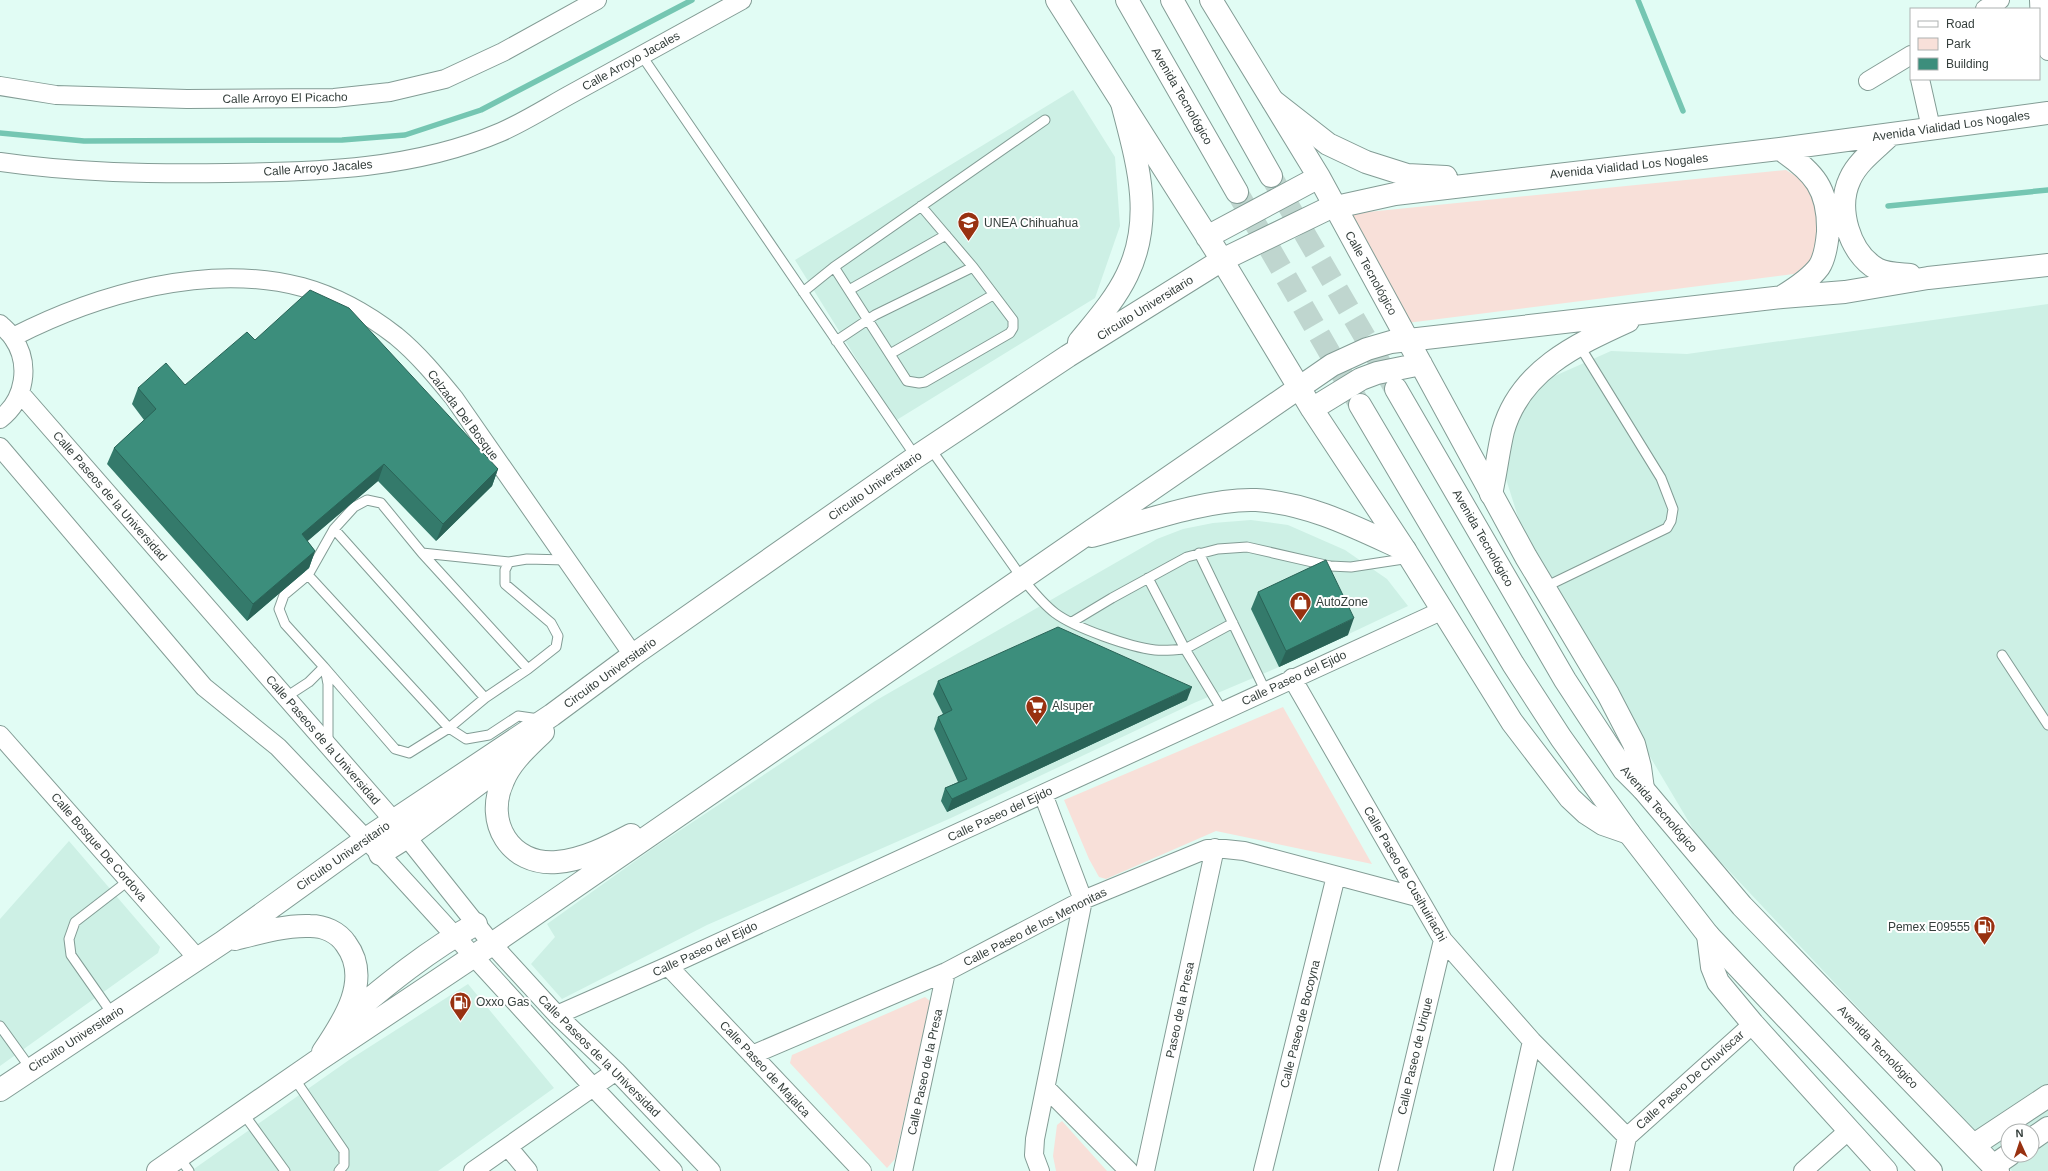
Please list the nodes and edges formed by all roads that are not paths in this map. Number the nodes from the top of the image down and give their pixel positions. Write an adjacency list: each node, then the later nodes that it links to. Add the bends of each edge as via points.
1 (598, 0): 15 (street, Calle Arroyo El Picacho, via 504,52 445,79 390,92 334,98 187,99 56,95)
2 (742, 0): 11 (street, Calle Arroyo Jacales)
3 (1057, 0): 17 (main road)
4 (1128, 0): 27 (main road, Avenida Tecnológico)
5 (1172, 0): 24 (main road)
6 (1210, 0): 16 (main road, Calle Tecnológico)
7 (2000, 0): 8 (street)
8 (1987, 8)
9 (2040, 24): 10 (street)
10 (2048, 50)
11 (642, 56): 23 (street, Calle Arroyo Jacales, via 501,132 436,154 362,167 172,174 48,169); 38 (lane)
12 (1910, 56): 14 (street)
13 (1920, 80): 20 (street)
14 (1868, 81)
15 (0, 86)
16 (1274, 101): 25 (main road, Calle Tecnológico); 26 (main road, via 1328,144 1366,162 1407,175)
17 (1122, 103): 31 (main road); 49 (main road, via 1139,174 1143,211 1137,246 1127,275 1108,306)
18 (2045, 112): 20 (main road, Avenida Vialidad Los Nogales)
19 (1045, 120): 28 (lane)
20 (1931, 128): 21 (main road, Avenida Vialidad Los Nogales)
21 (1891, 134): 22 (main road, Avenida Vialidad Los Nogales); 36 (main road, via 1858,165 1849,180 1844,204 1849,236 1861,257 1878,269)
22 (1780, 149): 26 (main road, Avenida Vialidad Los Nogales); 40 (main road, via 1802,163 1824,194 1828,228 1827,244 1819,266 1805,281)
23 (0, 162)
24 (1271, 176)
25 (1319, 177): 29 (main road, Calle Tecnológico); 31 (main road)
26 (1499, 181): 29 (main road, Avenida Vialidad Los Nogales, via 1395,194)
27 (1237, 192)
28 (921, 206): 30 (lane); 34 (lane)
29 (1335, 206): 32 (main road, Avenida Vialidad Los Nogales); 45 (main road, Calle Tecnológico)
30 (946, 235): 35 (lane); 37 (lane)
31 (1207, 236): 32 (main road)
32 (1222, 260): 49 (main road, Circuito Universitario); 51 (main road)
33 (2048, 265): 36 (main road)
34 (834, 267): 37 (lane); 38 (lane)
35 (973, 267): 39 (lane); 42 (lane)
36 (1928, 278): 40 (main road, via 1845,292)
37 (849, 290): 42 (lane)
38 (803, 292): 46 (lane)
39 (993, 295): 48 (lane); 48 (lane, via 1013,320 1010,333 919,384 907,380)
40 (1782, 297): 41 (main road)
41 (1646, 313): 45 (main road); 47 (main road)
42 (868, 320): 46 (lane); 48 (lane)
43 (0, 324): 44 (street)
44 (13, 337): 53 (street, via 20,350 23,364); 65 (street, Calzada Del Bosque, via 49,318 95,302 146,288 186,281 228,278 276,282 334,299 396,336 427,365 454,398)
45 (1407, 340): 50 (main road, Calle Tecnológico); 51 (main road, via 1391,342 1346,357)
46 (836, 341): 58 (lane)
47 (1579, 345): 59 (main road, via 1548,365 1529,382 1516,401 1504,429); 70 (lane, via 1661,478 1673,509 1668,528)
48 (890, 354)
49 (1068, 356): 58 (main road, Circuito Universitario)
50 (1421, 364): 55 (main road, via 1361,379); 59 (main road, Calle Tecnológico)
51 (1299, 388): 55 (main road); 61 (main road)
52 (1396, 390): 90 (main road, Avenida Tecnológico, via 1565,680 1624,770)
53 (20, 393): 56 (street); 81 (street, Calle Paseos de la Universidad)
54 (1360, 405): 94 (main road, via 1513,664 1561,738)
55 (1312, 409): 64 (main road)
56 (0, 419)
57 (0, 446): 95 (street, Calle Paseos de la Universidad, via 204,687 278,747)
58 (923, 453): 68 (lane); 75 (main road, Circuito Universitario)
59 (1492, 494): 70 (main road, Calle Tecnológico)
60 (334, 529): 62 (lane, via 354,507 367,500 381,503); 67 (lane); 82 (lane)
61 (1076, 541): 64 (main road, via 1212,504 1255,500 1295,506 1338,518); 68 (main road)
62 (422, 553): 66 (lane); 78 (lane)
63 (1199, 553): 64 (lane, via 1218,549 1247,548 1330,566 1351,567); 69 (lane); 73 (lane)
64 (1407, 554): 71 (main road)
65 (568, 561): 66 (lane, via 527,559); 75 (street, Calzada Del Bosque)
66 (509, 562): 78 (lane, via 505,570 505,584 551,623 558,636 556,646)
67 (308, 575): 77 (lane, via 284,595 279,609 285,624); 86 (lane)
68 (1022, 578): 72 (lane, via 1056,614); 92 (main road)
69 (1148, 578): 72 (lane); 74 (lane)
70 (1545, 587): 90 (main road, Calle Tecnológico, via 1608,694 1634,744)
71 (1441, 611): 79 (street, Calle Paseo del Ejido); 94 (main road, via 1512,722 1570,798 1603,824)
72 (1072, 622): 74 (lane, via 1129,645 1155,650)
73 (1233, 623): 74 (lane); 80 (lane)
74 (1185, 649): 83 (lane)
75 (633, 655): 84 (main road, Circuito Universitario)
76 (2002, 655): 85 (lane)
77 (324, 667): 81 (lane, via 309,682); 86 (lane, via 395,749 409,753); 88 (lane, via 328,684)
78 (528, 669): 82 (lane)
79 (1292, 678): 80 (street, Calle Paseo del Ejido); 99 (street, Calle Paseo de Cusihuiriachi)
80 (1265, 690): 83 (street, Calle Paseo del Ejido)
81 (286, 697): 88 (street, Calle Paseos de la Universidad)
82 (484, 698): 86 (lane)
83 (1222, 710): 91 (street, Calle Paseo del Ejido)
84 (547, 717): 86 (lane, via 518,716 489,735 466,739); 89 (main road, via 544,732); 93 (main road, Circuito Universitario)
85 (2048, 725)
86 (449, 728)
87 (0, 735): 98 (street, Calle Bosque De Cordova)
88 (328, 746): 93 (street, Calle Paseos de la Universidad)
89 (524, 751): 92 (main road, via 503,781 498,794 497,815 507,842 515,851 540,862 557,862 594,853); 93 (main road)
90 (1643, 789): 129 (main road, Avenida Tecnológico, via 1742,906)
91 (1043, 794): 100 (street); 109 (street, Calle Paseo del Ejido)
92 (698, 802): 106 (main road)
93 (400, 829): 95 (main road, Circuito Universitario); 101 (street, Calle Paseos de la Universidad)
94 (1629, 833): 102 (main road)
95 (373, 846): 103 (street, Calle Paseos de la Universidad); 105 (main road, Circuito Universitario)
96 (1215, 848): 97 (street, Calle Paseo de los Menonitas, via 1244,852); 100 (street, Calle Paseo de los Menonitas, via 1190,855); 144 (street, Paseo de la Presa)
97 (1336, 876): 99 (street, Calle Paseo de los Menonitas); 145 (street, Calle Paseo de Bocoyna)
98 (128, 881): 108 (street, Calle Bosque De Cordova); 111 (lane, via 75,922 69,939 71,955)
99 (1417, 897): 104 (street, Calle Paseo de Cusihuiriachi)
100 (1083, 900): 110 (street, Calle Paseo de los Menonitas); 123 (street)
101 (476, 924): 103 (main road); 106 (street, Calle Paseos de la Universidad)
102 (1708, 935): 114 (main road, via 1712,967 1718,982); 151 (main road)
103 (454, 936): 107 (street, Calle Paseos de la Universidad); 113 (main road, via 380,990)
104 (1442, 940): 116 (street, Calle Paseo de Cusihuiriachi); 146 (street, Calle Paseo de Urique)
105 (224, 942): 108 (main road, Circuito Universitario); 113 (main road, via 289,927 309,926 334,932 345,942 356,962 354,996)
106 (492, 944): 107 (main road); 112 (street, Calle Paseos de la Universidad)
107 (472, 956): 118 (main road); 122 (street, Calle Paseos de la Universidad)
108 (198, 959): 111 (main road, Circuito Universitario)
109 (668, 966): 112 (street, Calle Paseo del Ejido); 117 (street, Calle Paseo de Majalca)
110 (946, 972): 117 (street, Calle Paseo de los Menonitas); 141 (street, Calle Paseo de la Presa)
111 (113, 1015): 119 (main road, Circuito Universitario)
112 (557, 1015): 120 (street, Calle Paseos de la Universidad)
113 (345, 1020): 118 (main road)
114 (1753, 1024): 127 (main road); 128 (street, Calle Paseo De Chuvíscar)
115 (0, 1026): 119 (lane)
116 (1532, 1041): 128 (street, Calle Paseo de Cusihuiriachi); 147 (street)
117 (752, 1055): 140 (street, Calle Paseo de Majalca)
118 (317, 1061): 121 (main road)
119 (31, 1069): 124 (main road, Circuito Universitario)
120 (616, 1070): 122 (street); 139 (street, Calle Paseos de la Universidad)
121 (294, 1078): 126 (main road); 135 (lane, via 344,1152 344,1165)
122 (593, 1087): 130 (street); 138 (street, Calle Paseos de la Universidad)
123 (1046, 1088): 142 (street, via 1035,1139 1034,1155); 143 (street)
124 (0, 1090)
125 (2048, 1096): 129 (main road)
126 (243, 1113): 131 (main road); 134 (lane)
127 (1848, 1131): 149 (street); 150 (main road)
128 (1627, 1137): 148 (street, Calle Paseo De Chuvíscar)
129 (1974, 1145): 132 (main road, Avenida Tecnológico)
130 (508, 1147): 136 (street); 137 (street)
131 (184, 1164): 133 (main road)
132 (2000, 1164)
133 (158, 1171)
134 (285, 1171)
135 (339, 1171)
136 (474, 1171)
137 (528, 1171)
138 (673, 1171)
139 (711, 1171)
140 (862, 1171)
141 (903, 1171)
142 (1040, 1171)
143 (1129, 1171)
144 (1145, 1171)
145 (1263, 1171)
146 (1388, 1171)
147 (1503, 1171)
148 (1620, 1171)
149 (1804, 1171)
150 (1886, 1171)
151 (1931, 1171)

